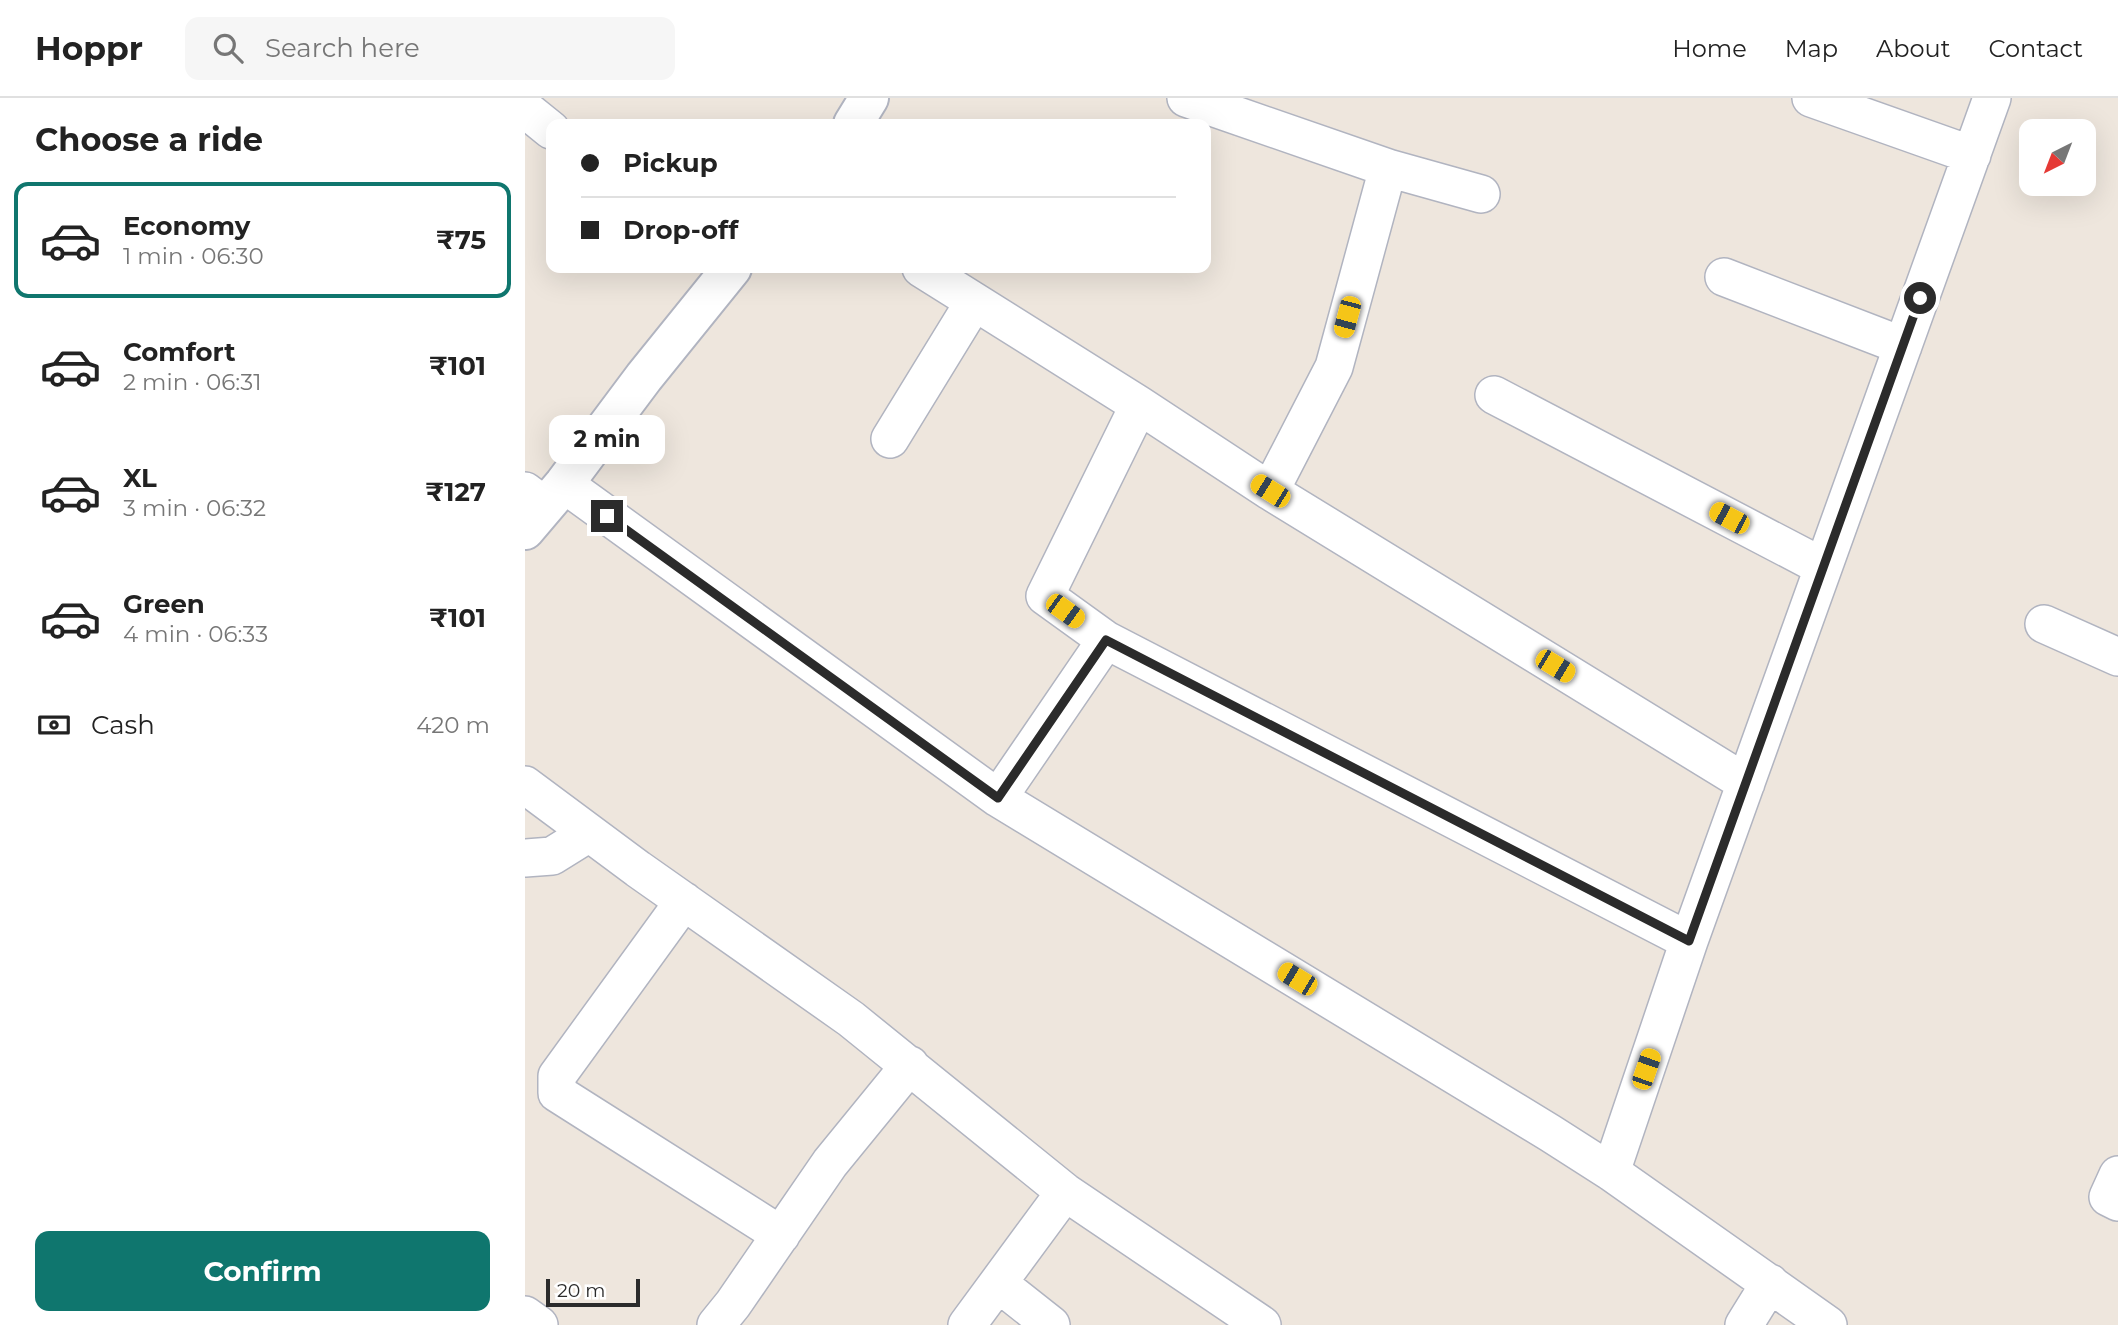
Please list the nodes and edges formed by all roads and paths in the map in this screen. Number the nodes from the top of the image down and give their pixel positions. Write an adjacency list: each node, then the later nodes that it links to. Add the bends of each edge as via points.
1 (869, 98): 6 (street)
2 (1186, 98): 7 (street); 10 (street)
3 (1811, 98): 9 (street)
4 (1992, 98): 9 (street)
5 (525, 109): 8 (street)
6 (856, 119)
7 (1179, 119)
8 (546, 126)
9 (1972, 155): 16 (street)
10 (1388, 168): 11 (street); 20 (street, via 1334,367)
11 (1481, 194)
12 (725, 273): 21 (street)
13 (929, 273): 15 (street)
14 (1724, 277): 16 (street)
15 (974, 302): 18 (street); 19 (street)
16 (1903, 346): 22 (street)
17 (1494, 395): 22 (street)
18 (1139, 405): 20 (street); 24 (street, via 1045,596)
19 (890, 439)
20 (1270, 491): 26 (street)
21 (540, 503): 28 (street)
22 (1823, 567): 26 (street)
23 (2044, 624): 25 (street)
24 (1106, 640): 28 (street); 32 (street)
25 (2118, 657)
26 (1745, 783): 32 (street)
27 (525, 785): 29 (street)
28 (998, 798): 34 (street)
29 (589, 833): 30 (street, via 552,856); 31 (street)
30 (525, 859)
31 (684, 901): 33 (street); 38 (street, via 557,1076 557,1093)
32 (1689, 941): 34 (street)
33 (910, 1065): 36 (street); 38 (street, via 830,1163)
34 (1611, 1172): 40 (street)
35 (2118, 1175): 37 (street, via 2108,1197)
36 (1065, 1192): 39 (street); 46 (street)
37 (2118, 1202)
38 (781, 1234): 43 (street)
39 (998, 1283): 44 (street); 45 (street)
40 (1770, 1283): 47 (street); 48 (street)
41 (525, 1315): 42 (street)
42 (540, 1325)
43 (716, 1325)
44 (967, 1325)
45 (1051, 1325)
46 (1262, 1325)
47 (1744, 1325)
48 (1828, 1325)

